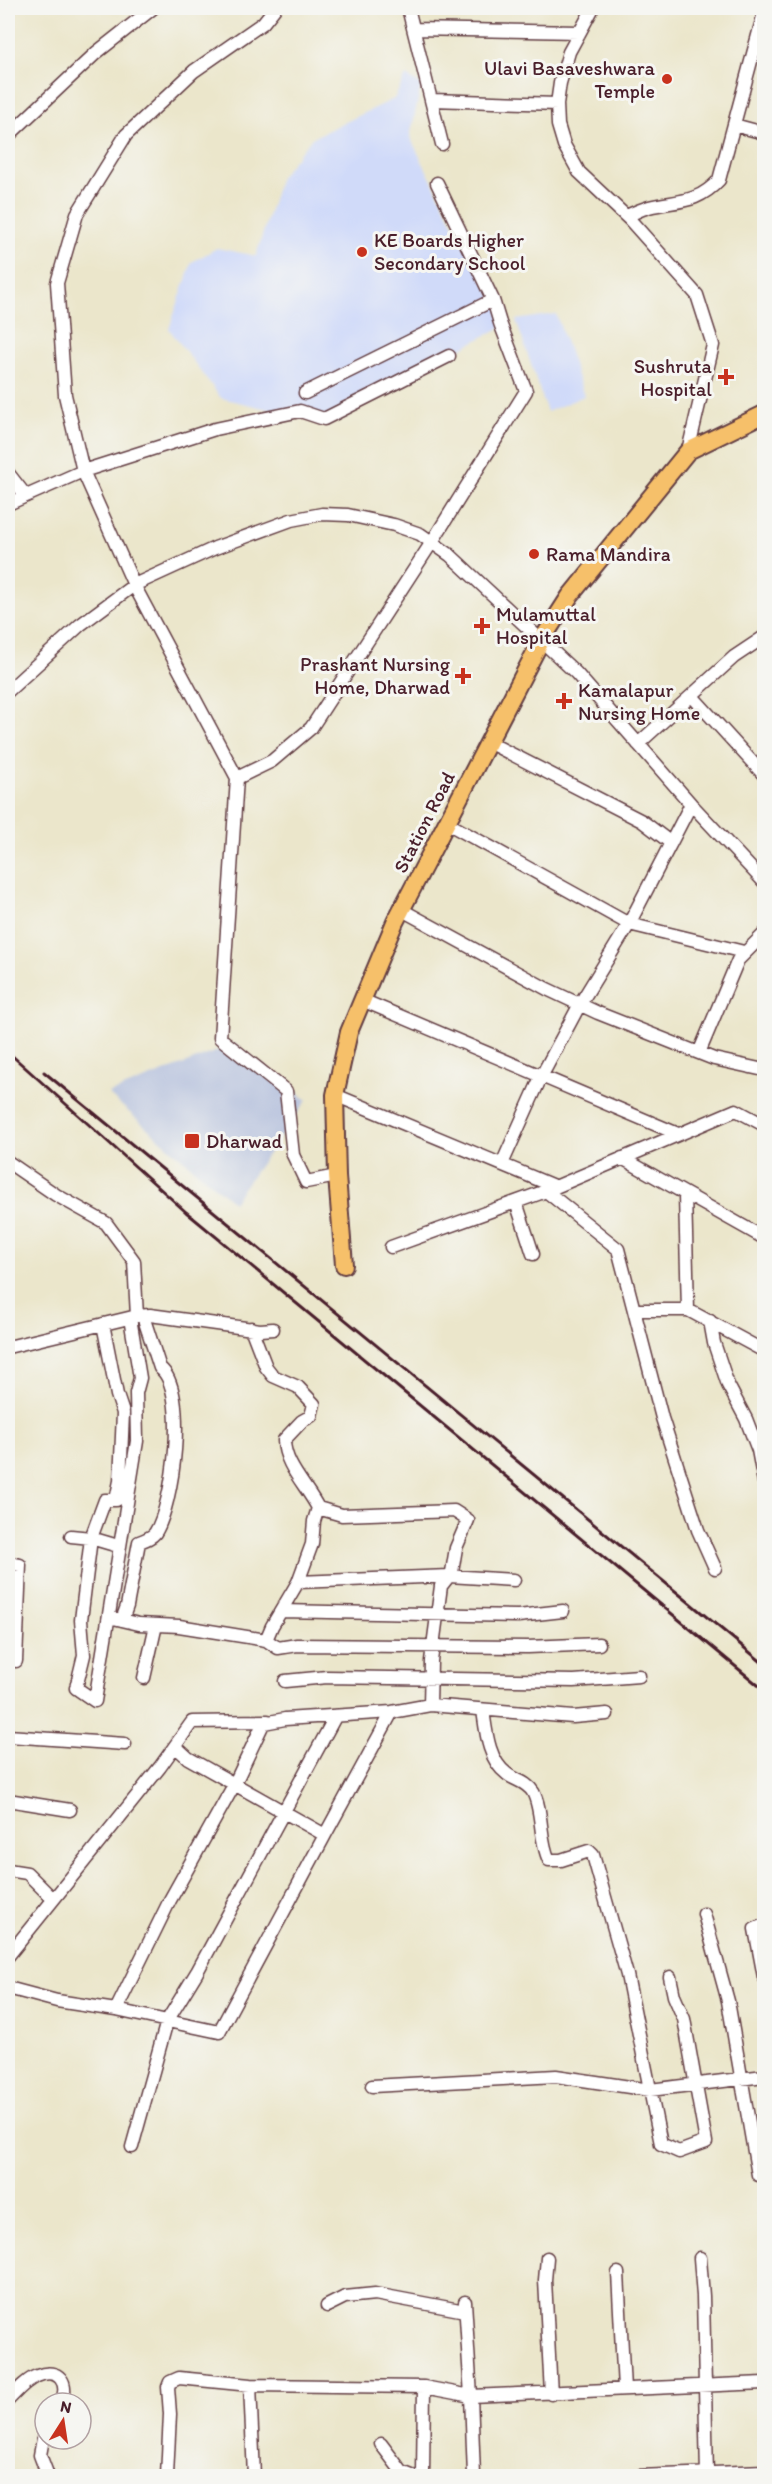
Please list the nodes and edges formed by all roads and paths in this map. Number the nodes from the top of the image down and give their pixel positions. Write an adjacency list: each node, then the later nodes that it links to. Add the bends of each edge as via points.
1 (153, 8): 12 (street, via 96,53)
2 (275, 8): 21 (street, via 263,23 194,71 126,135 77,214 57,283 65,394)
3 (408, 8): 6 (street)
4 (593, 8): 7 (street)
5 (765, 13): 10 (street)
6 (414, 28): 7 (street); 8 (street)
7 (578, 32): 9 (street)
8 (432, 100): 9 (street); 13 (street)
9 (557, 104): 15 (street, via 564,146 579,172)
10 (734, 125): 11 (street); 15 (street, via 719,180 708,192 685,202 647,207)
11 (765, 133)
12 (8, 136)
13 (442, 144)
14 (437, 183): 16 (street)
15 (626, 216): 20 (street, via 697,295 713,345)
16 (493, 300): 18 (street); 25 (street, via 526,391)
17 (449, 356): 21 (street, via 324,419 300,411 215,429)
18 (305, 393)
19 (765, 414): 20 (main road)
20 (688, 451): 28 (main road, Station Road, via 570,596)
21 (83, 471): 23 (street); 26 (street)
22 (8, 473): 23 (street)
23 (26, 496): 24 (street)
24 (8, 504)
25 (432, 542): 26 (street, via 394,525 322,514 291,520 215,548); 28 (street); 34 (street, via 311,728 272,761)
26 (134, 585): 29 (street, via 80,625); 34 (street)
27 (765, 637): 30 (street, via 734,657)
28 (541, 641): 31 (main road, Station Road); 32 (street, via 576,673)
29 (8, 691)
30 (692, 696): 32 (street); 33 (street)
31 (488, 742): 36 (main road, Station Road); 37 (street, via 642,821)
32 (638, 744): 35 (street)
33 (765, 775)
34 (237, 778): 54 (street, via 220,1038 286,1091 293,1155 306,1182)
35 (691, 804): 37 (street); 38 (street)
36 (447, 823): 39 (main road, Station Road); 40 (street)
37 (671, 843): 40 (street)
38 (765, 882)
39 (402, 910): 43 (main road, Station Road); 44 (street, via 488,959)
40 (629, 924): 42 (street); 44 (street)
41 (765, 934): 42 (street)
42 (744, 952): 45 (street)
43 (362, 1000): 47 (street); 48 (main road, Station Road, via 349,1032)
44 (580, 1004): 45 (street); 47 (street)
45 (699, 1053): 46 (street)
46 (765, 1070)
47 (542, 1077): 50 (street); 53 (street)
48 (335, 1095): 53 (street); 54 (main road, Station Road)
49 (765, 1125): 50 (street, via 736,1110)
50 (678, 1134): 51 (street)
51 (622, 1158): 55 (street); 56 (street)
52 (8, 1162): 64 (street, via 106,1223 134,1261)
53 (502, 1164): 55 (street)
54 (337, 1176): 61 (main road, Station Road)
55 (551, 1189): 57 (street); 62 (street, via 618,1249)
56 (685, 1195): 58 (street); 63 (street)
57 (516, 1202): 59 (street); 60 (street)
58 (765, 1238)
59 (391, 1247)
60 (534, 1254)
61 (344, 1265)
62 (635, 1310): 63 (street); 77 (street, via 662,1418)
63 (688, 1310): 65 (street)
64 (137, 1316): 66 (street); 67 (street); 75 (street, via 140,1378 136,1393 136,1441); 84 (street, via 175,1395 176,1448 160,1524 153,1536 139,1542 127,1606)
65 (710, 1321): 69 (street); 71 (street, via 728,1385 758,1450)
66 (103, 1324): 70 (street); 74 (street, via 123,1413 123,1436 116,1500 105,1500)
67 (251, 1328): 68 (street); 72 (street, via 273,1376 298,1387 315,1404 311,1416 284,1440 284,1450)
68 (273, 1329)
69 (763, 1345)
70 (8, 1347)
71 (765, 1482)
72 (318, 1508): 78 (street, via 342,1515 454,1511 468,1520); 80 (street, via 312,1544)
73 (71, 1536): 74 (street)
74 (92, 1538): 75 (street); 84 (street, via 81,1620 84,1655 76,1688 96,1701)
75 (118, 1546): 84 (street)
76 (8, 1563): 89 (street, via 20,1565)
77 (714, 1568)
78 (449, 1576): 79 (street); 80 (street); 83 (street, via 441,1586)
79 (514, 1580)
80 (298, 1582): 81 (street)
81 (282, 1611): 83 (street); 86 (street)
82 (563, 1611): 83 (street, via 518,1616)
83 (436, 1613): 88 (street)
84 (115, 1618): 85 (street)
85 (156, 1625): 86 (street); 91 (street)
86 (266, 1640): 88 (street, via 278,1648)
87 (599, 1644): 88 (street)
88 (433, 1646): 92 (street)
89 (16, 1661)
90 (639, 1676): 92 (street, via 574,1681)
91 (144, 1678)
92 (431, 1680): 93 (street, via 327,1677); 94 (street)
93 (285, 1681)
94 (429, 1705): 95 (street); 96 (street)
95 (483, 1710): 97 (street, via 573,1717); 122 (street, via 496,1763 534,1794 549,1860 589,1851 593,1855 627,1975)
96 (392, 1712): 98 (street); 107 (street)
97 (607, 1714)
98 (335, 1717): 99 (street); 106 (street)
99 (263, 1724): 102 (street, via 268,1722 192,1722); 103 (street)
100 (8, 1736): 101 (street)
101 (125, 1744)
102 (175, 1746): 103 (street); 109 (street)
103 (234, 1785): 106 (street); 116 (street, via 170,1900)
104 (8, 1800): 105 (street)
105 (70, 1810)
106 (284, 1813): 107 (street); 117 (street)
107 (325, 1835): 117 (street, via 219,2032)
108 (8, 1870): 109 (street, via 27,1873)
109 (54, 1899): 112 (street)
110 (704, 1914): 119 (street, via 728,2001)
111 (765, 1925): 114 (street, via 755,1929)
112 (8, 1956)
113 (670, 1977): 120 (street, via 684,2019)
114 (765, 1977)
115 (8, 1988): 116 (street)
116 (116, 2010): 117 (street)
117 (167, 2021): 123 (street)
118 (765, 2076): 119 (street)
119 (741, 2080): 120 (street); 124 (street, via 758,2175)
120 (697, 2085): 122 (street); 122 (street, via 706,2142 679,2152 661,2144)
121 (372, 2086): 122 (street, via 556,2076)
122 (650, 2090)
123 (132, 2147)
124 (765, 2174)
125 (547, 2258): 135 (street)
126 (700, 2258): 130 (street)
127 (618, 2273): 133 (street)
128 (327, 2306): 136 (street, via 345,2297 375,2294 465,2306)
129 (765, 2383): 130 (street)
130 (705, 2384): 133 (street); 141 (street)
131 (250, 2385): 132 (street); 143 (street, via 179,2378 170,2382); 144 (street)
132 (424, 2387): 136 (street); 146 (street)
133 (624, 2389): 135 (street)
134 (64, 2391): 137 (street, via 61,2378 47,2373 35,2376)
135 (551, 2394): 136 (street)
136 (471, 2396): 147 (street)
137 (8, 2400)
138 (381, 2444): 145 (street, via 402,2472)
139 (41, 2451): 142 (street)
140 (765, 2470): 141 (street)
141 (707, 2475): 148 (street)
142 (48, 2476)
143 (167, 2476)
144 (254, 2476)
145 (412, 2476)
146 (423, 2476)
147 (474, 2476)
148 (639, 2476)

